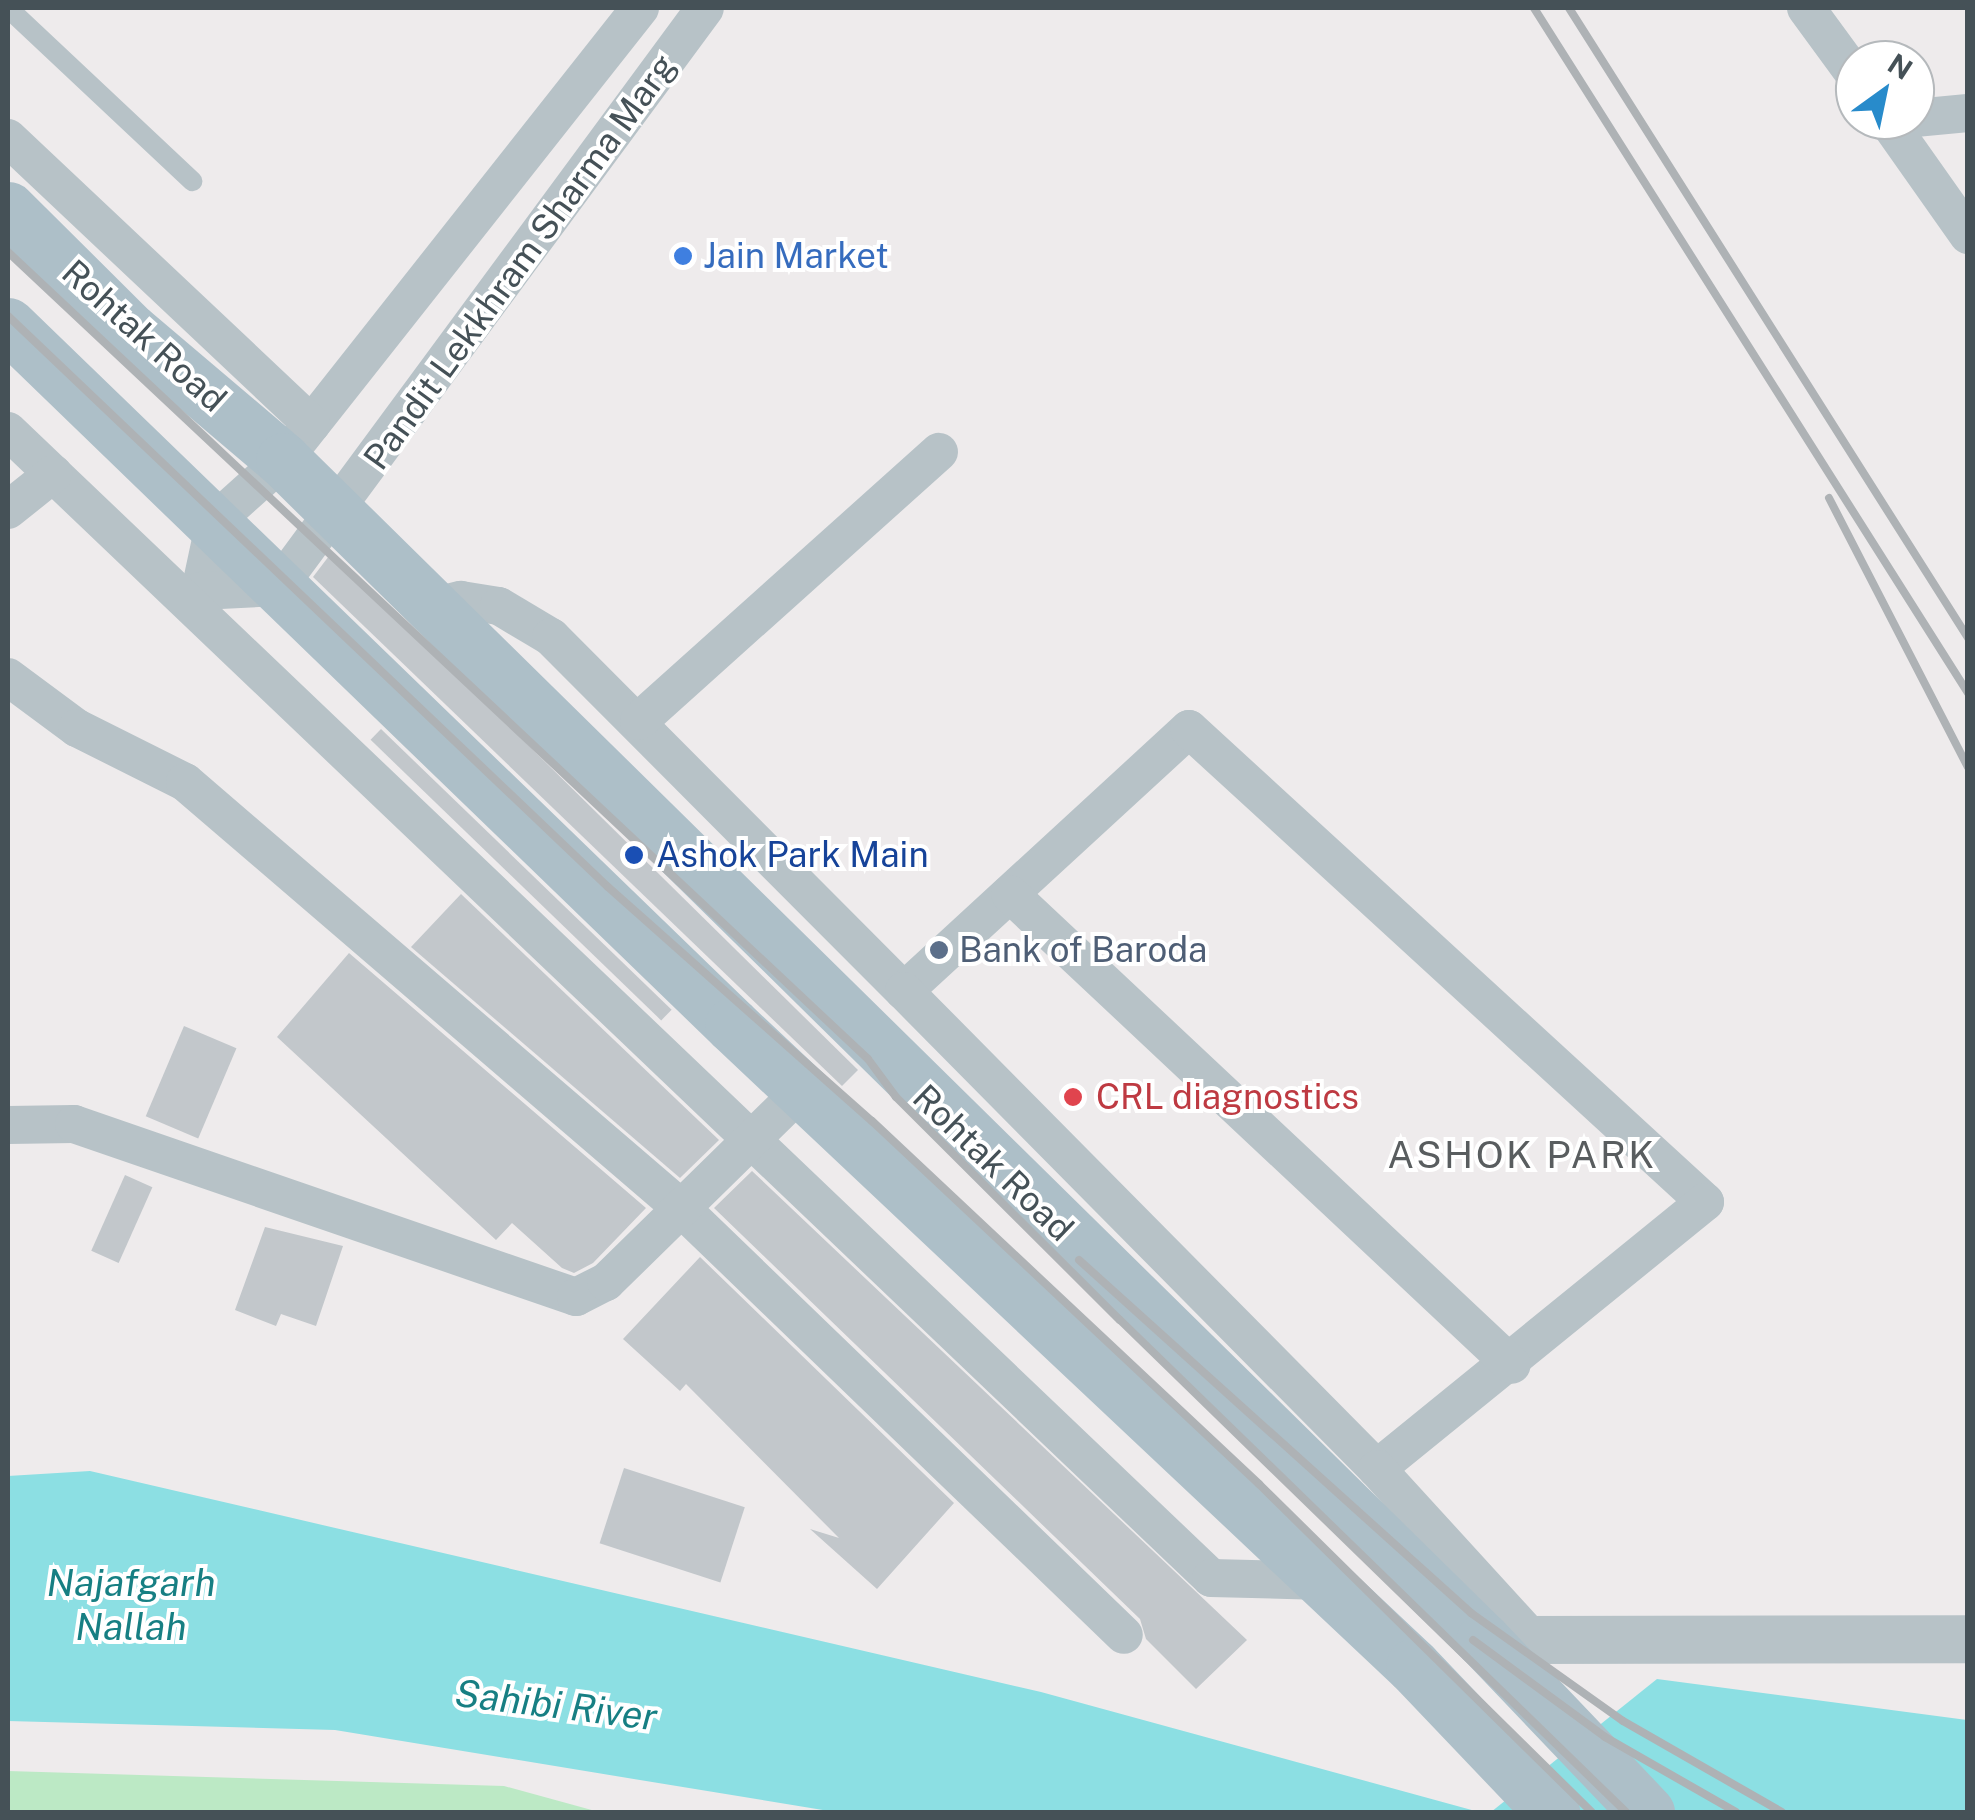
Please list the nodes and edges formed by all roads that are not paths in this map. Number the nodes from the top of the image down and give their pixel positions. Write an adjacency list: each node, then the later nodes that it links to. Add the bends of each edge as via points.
1 (8, 8): 10 (lane)
2 (640, 8): 15 (street, Pandit Lekkhram Sharma Marg)
3 (704, 8): 19 (street, Pandit Lekkhram Sharma Marg)
4 (1806, 8): 5 (street)
5 (1835, 48)
6 (1968, 112): 7 (street)
7 (1935, 116)
8 (8, 138): 15 (street)
9 (1910, 140): 12 (street)
10 (192, 181)
11 (8, 209): 15 (main road, Rohtak Road, via 131,331)
12 (1968, 235)
13 (8, 325): 20 (main road)
14 (8, 431): 17 (street)
15 (297, 442): 19 (main road, Rohtak Road); 20 (street, Pandit Lekkhram Sharma Marg)
16 (939, 452): 25 (street)
17 (53, 474): 18 (street); 22 (street)
18 (8, 510)
19 (336, 517): 21 (street, Pandit Lekkhram Sharma Marg); 23 (main road, Rohtak Road)
20 (214, 521): 21 (main road); 22 (street)
21 (278, 588): 22 (street); 28 (main road)
22 (194, 596): 30 (street)
23 (428, 608): 25 (street, via 461,600 499,606 551,637); 37 (main road, Rohtak Road)
24 (8, 677): 31 (street, via 77,728 185,782)
25 (638, 722): 27 (street)
26 (1010, 894): 27 (street); 32 (street); 32 (street, via 1189,729 1704,1202)
27 (904, 991): 33 (street)
28 (802, 1090): 30 (street); 34 (main road)
29 (8, 1125): 31 (street, via 38,1119 92,1130 576,1298 606,1282)
30 (754, 1137): 31 (street); 34 (street, via 1211,1578)
31 (681, 1208): 35 (street)
32 (1512, 1365): 33 (street)
33 (1377, 1469): 37 (street)
34 (1323, 1581): 38 (main road)
35 (1124, 1634)
36 (1968, 1640): 37 (street)
37 (1509, 1641): 39 (main road, Rohtak Road, via 1568,1730)
38 (1552, 1812)
39 (1647, 1812)

